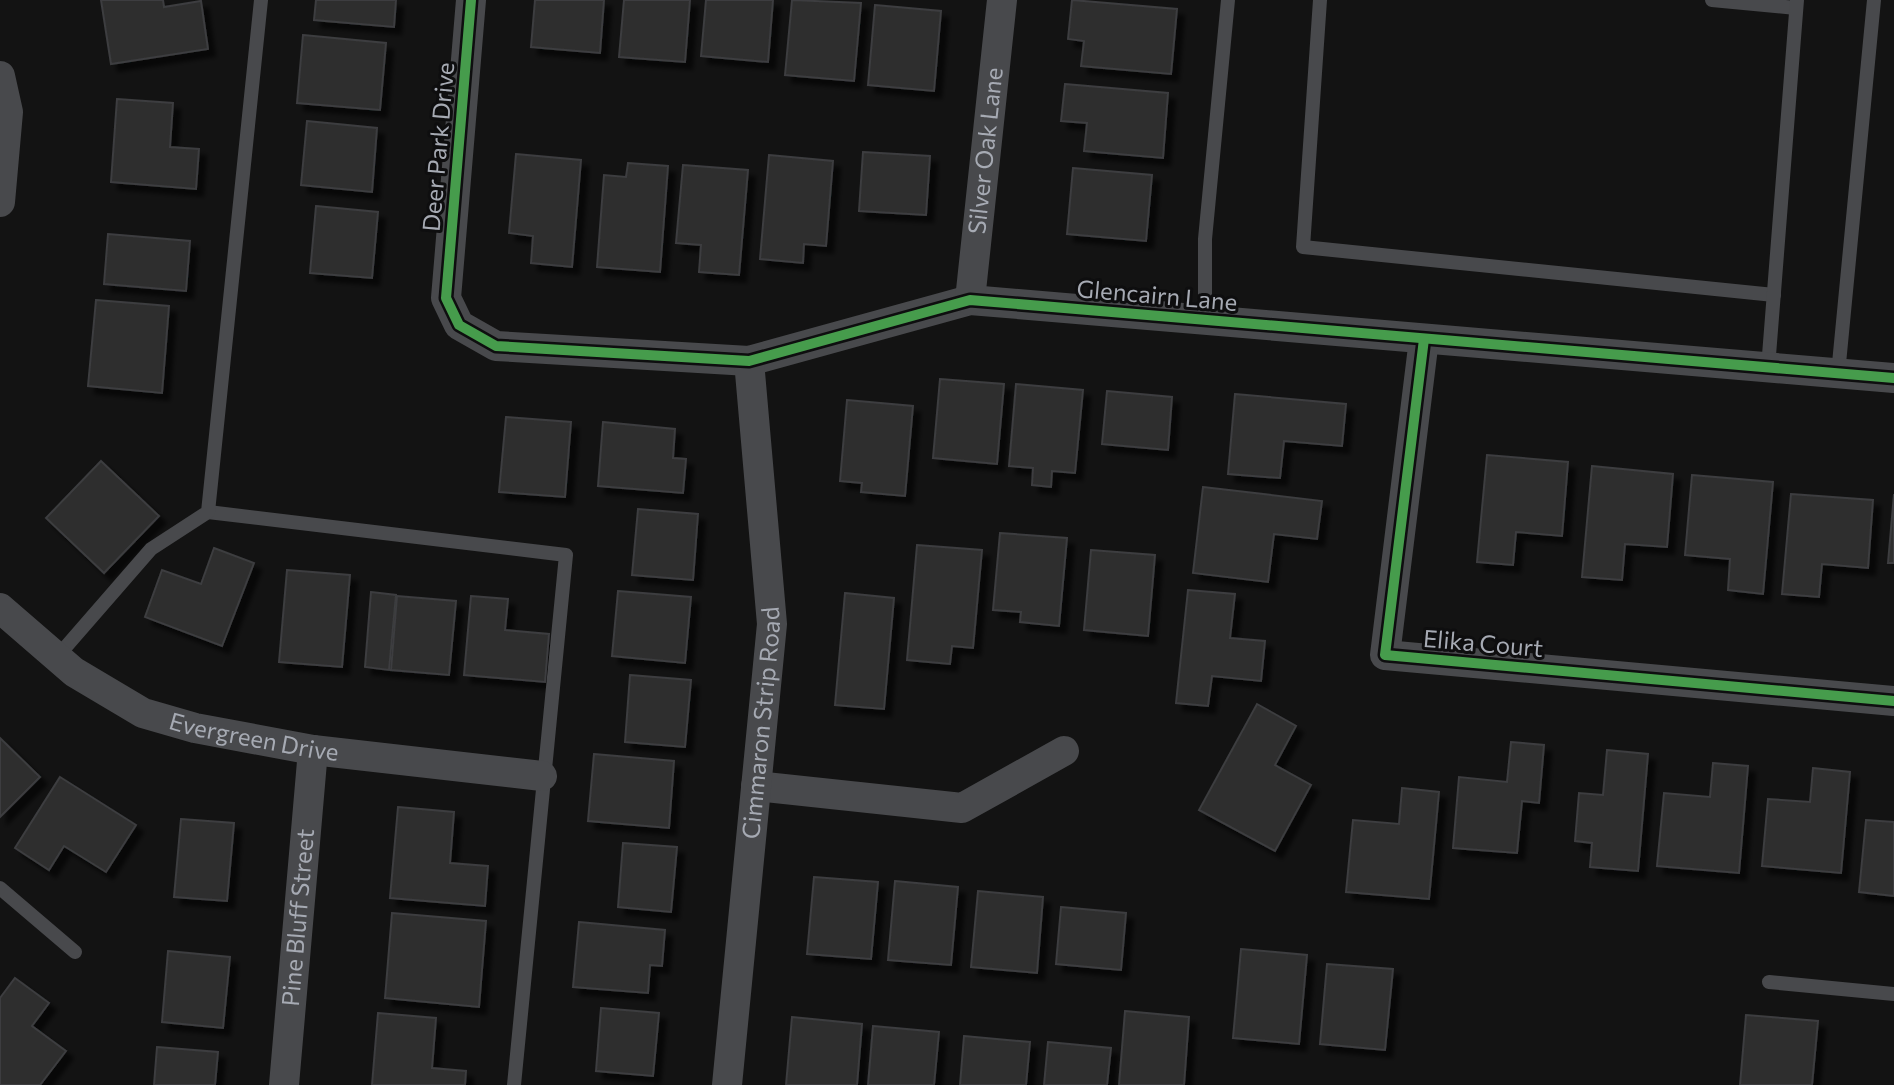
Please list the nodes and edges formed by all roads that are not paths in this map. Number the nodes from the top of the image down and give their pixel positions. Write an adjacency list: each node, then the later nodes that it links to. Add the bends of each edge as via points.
1 (261, 0): 20 (lane)
2 (471, 0): 12 (street, Deer Park Drive)
3 (1002, 0): 13 (street, Silver Oak Lane)
4 (1228, 0): 14 (lane, via 1205,239)
5 (1320, 0): 11 (lane, via 1303,247)
6 (1712, 0): 8 (lane)
7 (1874, 0): 18 (lane)
8 (1797, 4): 11 (lane)
9 (0, 76): 10 (street, via 8,112)
10 (0, 202)
11 (1774, 295): 17 (lane)
12 (446, 298): 16 (street, Glencairn Lane, via 459,325 496,346)
13 (970, 300): 14 (street, Glencairn Lane); 16 (street, Glencairn Lane)
14 (1205, 320): 15 (street, Glencairn Lane)
15 (1424, 339): 17 (street, Glencairn Lane); 23 (street, Elika Court, via 1385,655)
16 (749, 361): 27 (street, Cimmaron Strip Road, via 772,624)
17 (1768, 368): 18 (street, Glencairn Lane)
18 (1838, 374): 19 (street, Glencairn Lane)
19 (1894, 378)
20 (208, 512): 22 (lane, via 151,549); 26 (lane, via 566,555)
21 (0, 608): 22 (street, Evergreen Drive)
22 (57, 657): 24 (street, Evergreen Drive, via 143,713)
23 (1894, 701)
24 (313, 750): 26 (street, Evergreen Drive); 32 (street, Pine Bluff Street)
25 (1064, 751): 27 (street, via 962,808)
26 (542, 776): 33 (lane)
27 (756, 786): 34 (street, Cimmaron Strip Road)
28 (0, 888): 29 (lane)
29 (75, 952)
30 (1769, 982): 31 (lane)
31 (1894, 994)
32 (284, 1085)
33 (514, 1085)
34 (727, 1085)

